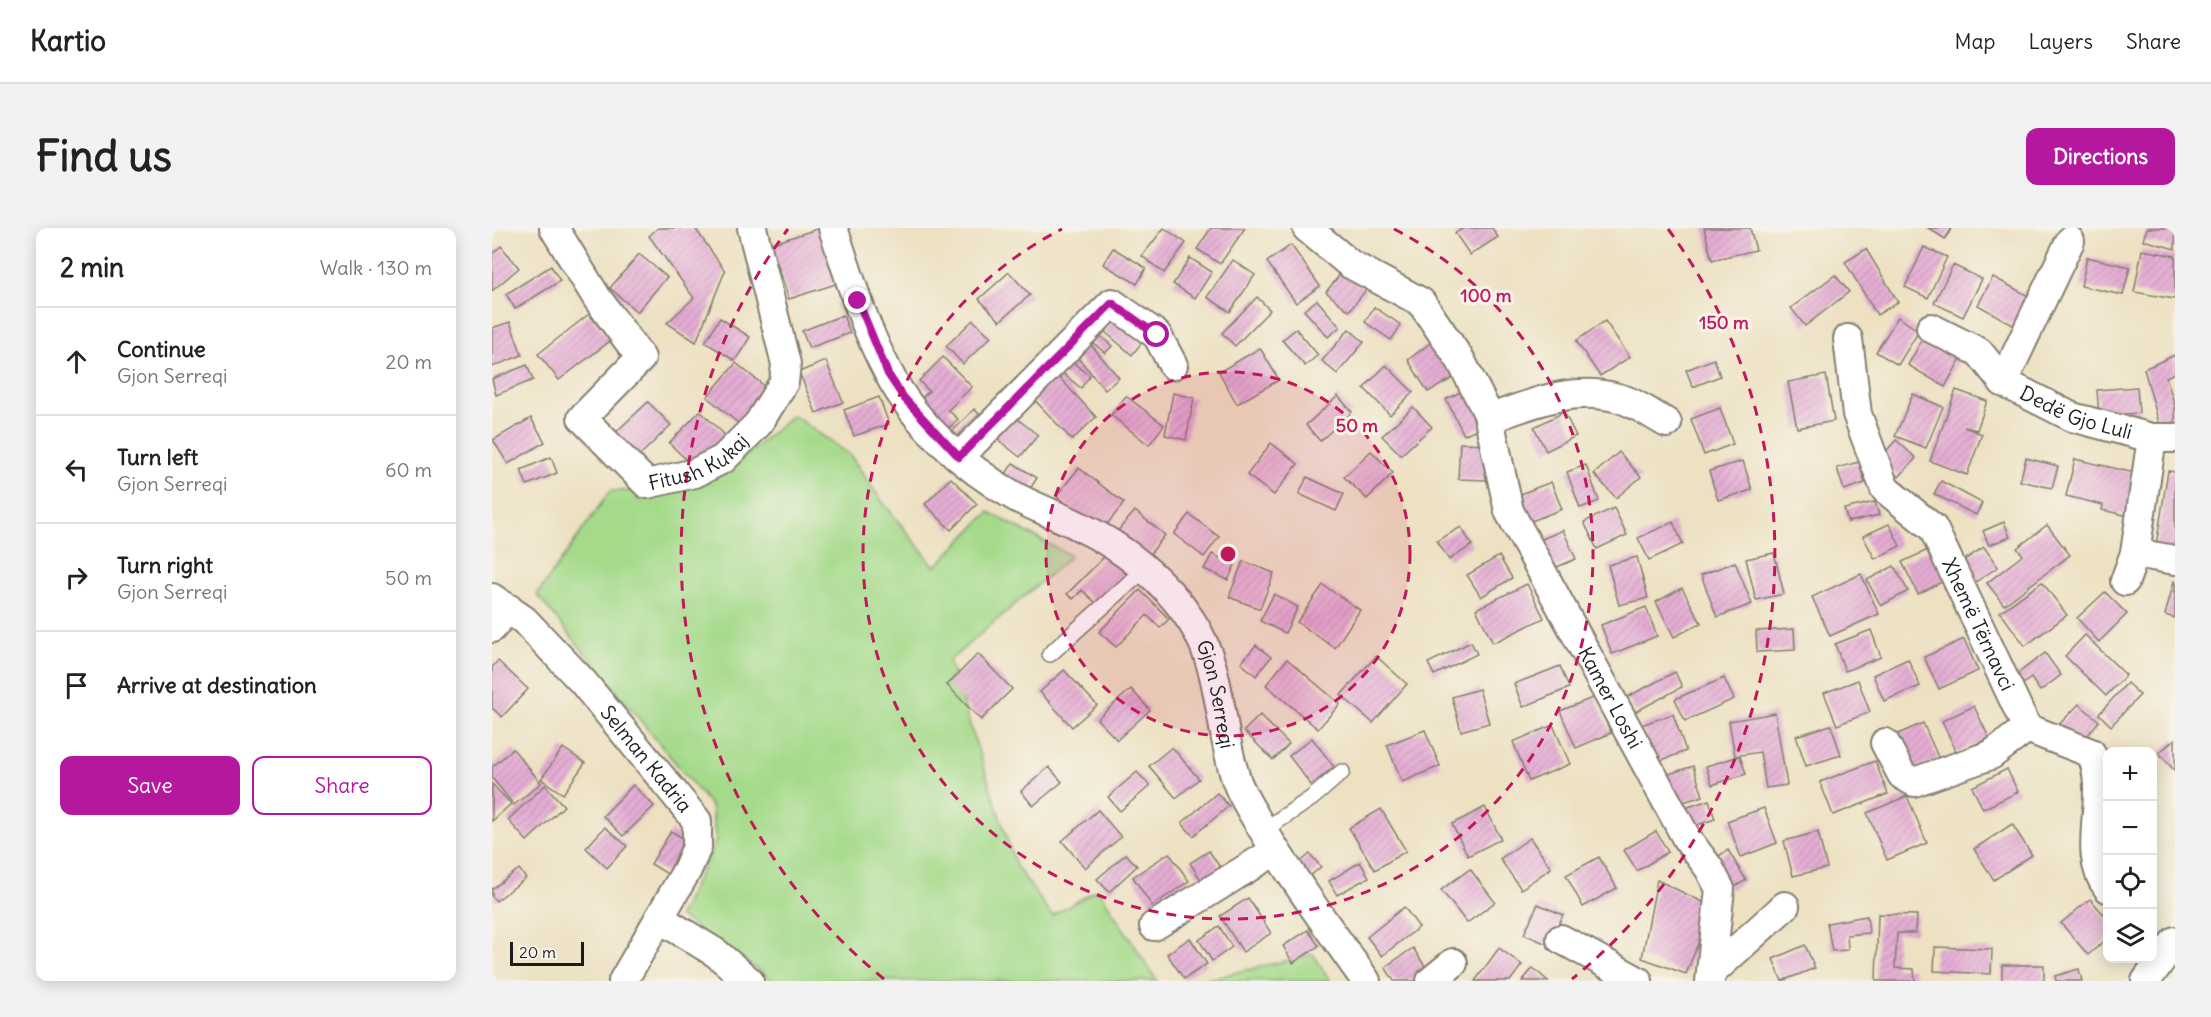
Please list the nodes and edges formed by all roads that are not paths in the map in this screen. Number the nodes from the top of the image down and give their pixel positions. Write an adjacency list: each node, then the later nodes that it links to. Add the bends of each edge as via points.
1 (554, 228): 2 (street, Fitush Kukaj, via 597,298 641,358 582,418 647,484 695,473 723,459 758,424 784,382 786,364)
2 (752, 228)
3 (833, 228): 13 (street, Gjon Serreqi, via 888,374 911,406)
4 (1319, 232): 10 (street, Kamer Loshi, via 1350,264 1421,302 1461,361)
5 (2070, 241): 9 (street, Dedë Gjo Luli)
6 (1931, 328): 9 (street, Dedë Gjo Luli, via 1979,352)
7 (1848, 339): 20 (street, Xhemë Tërnavci, via 1857,414 1885,489 1934,528)
8 (1173, 365): 13 (street, via 1157,335 1112,303)
9 (2003, 382): 12 (street, Dedë Gjo Luli, via 2072,417)
10 (1489, 419): 11 (street, via 1551,397 1593,393 1620,398); 31 (street, Kamer Loshi, via 1509,511 1687,839 1720,889)
11 (1667, 423)
12 (2164, 438): 14 (street, Dedë Gjo Luli)
13 (959, 457): 16 (street, Gjon Serreqi, via 1013,496 1081,526)
14 (2135, 553): 15 (street); 17 (street, Dedë Gjo Luli)
15 (2175, 560)
16 (1145, 569): 19 (lane); 23 (street, Gjon Serreqi, via 1192,621 1208,651 1236,779)
17 (2126, 581)
18 (497, 612): 26 (street, Selman Kadria, via 539,634 697,821 697,847)
19 (1050, 654)
20 (2027, 728): 21 (street, via 1991,755 1914,782 1902,775); 24 (street, via 2091,753 2098,769 2095,867)
21 (1885, 743)
22 (1342, 772): 23 (lane)
23 (1269, 841): 27 (street); 34 (street, Gjon Serreqi)
24 (2103, 880)
25 (1785, 906): 31 (street, Kamer Loshi)
26 (660, 918): 32 (street, Selman Kadria); 33 (street, via 716,953)
27 (1154, 927)
28 (1561, 939): 36 (street)
29 (2164, 947): 37 (street)
30 (1453, 963): 35 (street)
31 (1710, 977)
32 (623, 981)
33 (749, 981)
34 (1366, 981)
35 (1431, 981)
36 (1638, 981)
37 (2146, 981)

